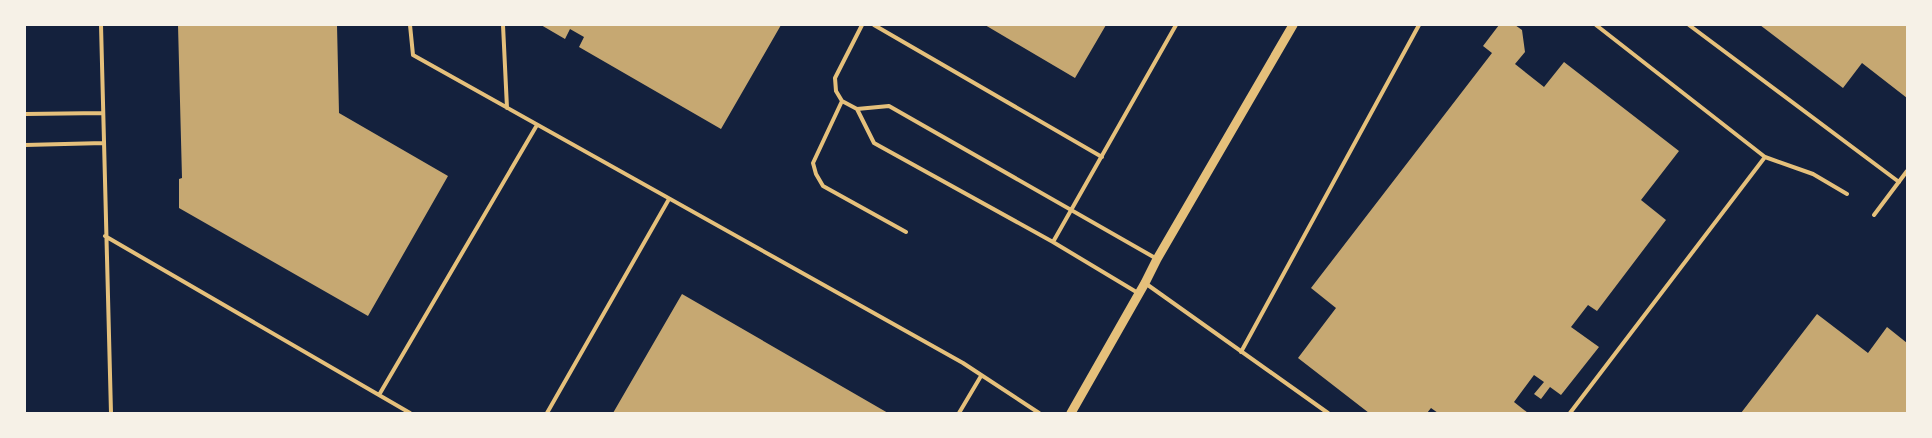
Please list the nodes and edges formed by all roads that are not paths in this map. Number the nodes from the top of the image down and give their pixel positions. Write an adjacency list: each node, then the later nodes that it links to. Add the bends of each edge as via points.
1 (101, 25): 14 (lane)
2 (410, 25): 12 (lane, via 413,55)
3 (503, 25): 12 (lane)
4 (862, 25): 11 (lane, via 835,78 836,91)
5 (874, 25): 19 (lane)
6 (1176, 25): 19 (lane)
7 (1293, 25): 30 (street)
8 (1419, 25): 33 (lane)
9 (1596, 25): 20 (lane)
10 (1689, 25): 22 (lane)
11 (842, 101): 13 (lane); 27 (lane, via 813,163 816,174 823,186)
12 (507, 108): 16 (lane)
13 (857, 109): 25 (lane, via 889,106); 29 (lane, via 874,143)
14 (103, 113): 15 (lane); 17 (lane)
15 (25, 114)
16 (536, 125): 24 (lane); 35 (lane)
17 (104, 143): 18 (lane); 28 (lane)
18 (25, 145)
19 (1102, 157): 25 (lane)
20 (1765, 157): 23 (lane, via 1813,174); 43 (lane)
21 (1907, 171): 22 (lane)
22 (1898, 182): 26 (lane)
23 (1847, 194)
24 (669, 198): 34 (lane); 38 (lane)
25 (1072, 210): 29 (lane); 30 (lane)
26 (1874, 215)
27 (906, 232)
28 (105, 236): 35 (lane); 36 (lane)
29 (1053, 242): 32 (lane)
30 (1157, 259): 31 (street)
31 (1145, 283): 32 (street); 33 (lane)
32 (1138, 294): 41 (street)
33 (1241, 352): 42 (lane)
34 (981, 376): 39 (lane); 40 (lane)
35 (379, 395): 37 (lane)
36 (111, 413)
37 (410, 413)
38 (546, 413)
39 (959, 413)
40 (1038, 413)
41 (1071, 413)
42 (1328, 413)
43 (1570, 413)

